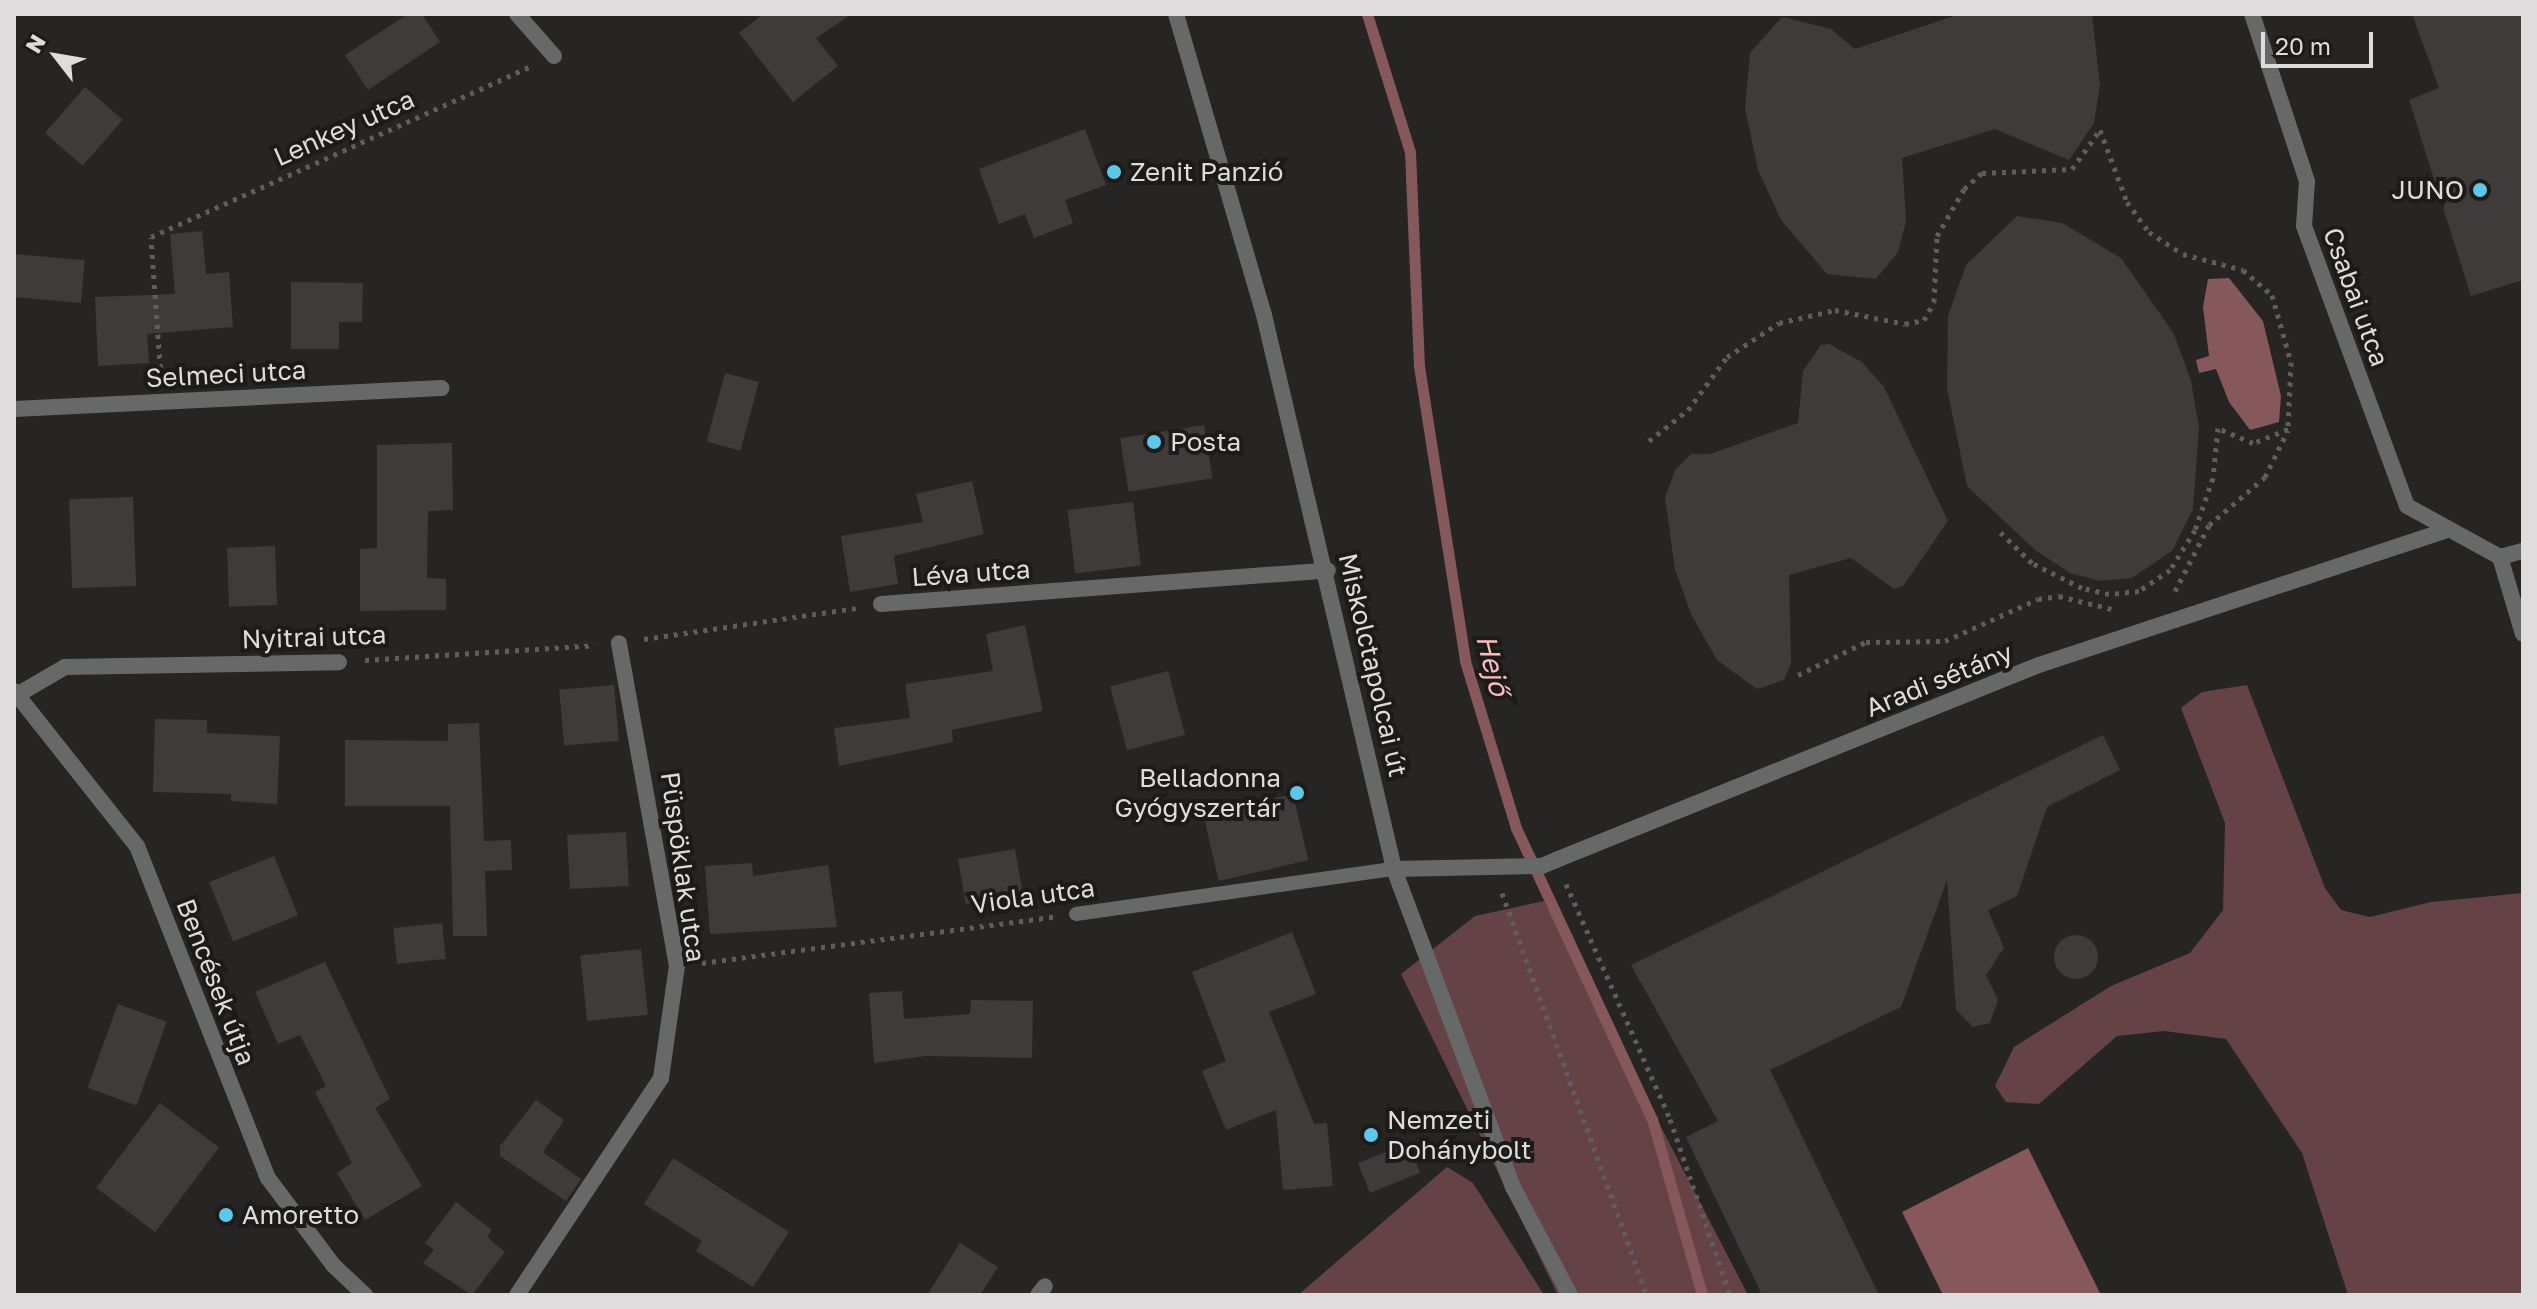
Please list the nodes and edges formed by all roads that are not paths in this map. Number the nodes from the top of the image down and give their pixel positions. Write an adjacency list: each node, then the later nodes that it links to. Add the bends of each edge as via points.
1 (517, 14): 4 (street)
2 (2252, 14): 7 (street, Csabai utca, via 2307,181 2304,226 2407,506)
3 (1175, 19): 10 (street, Miskolctapolcai út, via 1264,315)
4 (554, 56)
5 (441, 388): 6 (street, Selmeci utca)
6 (14, 409)
7 (2444, 531): 9 (street); 16 (street, Aradi sétány, via 2039,665 1556,860)
8 (2523, 551): 9 (street)
9 (2500, 557): 12 (street)
10 (1328, 570): 11 (street, Léva utca); 16 (street, Miskolctapolcai út)
11 (881, 604)
12 (2523, 634)
13 (619, 643): 19 (street, Püspöklak utca, via 677,966 661,1078)
14 (339, 662): 15 (street, Nyitrai utca, via 65,667)
15 (16, 693): 18 (street, Bencések útja, via 137,846 268,1178 333,1265)
16 (1394, 869): 17 (lane, Viola utca); 20 (street, Miskolctapolcai út, via 1513,1187)
17 (1076, 914)
18 (365, 1295)
19 (517, 1295)
20 (1570, 1295)

